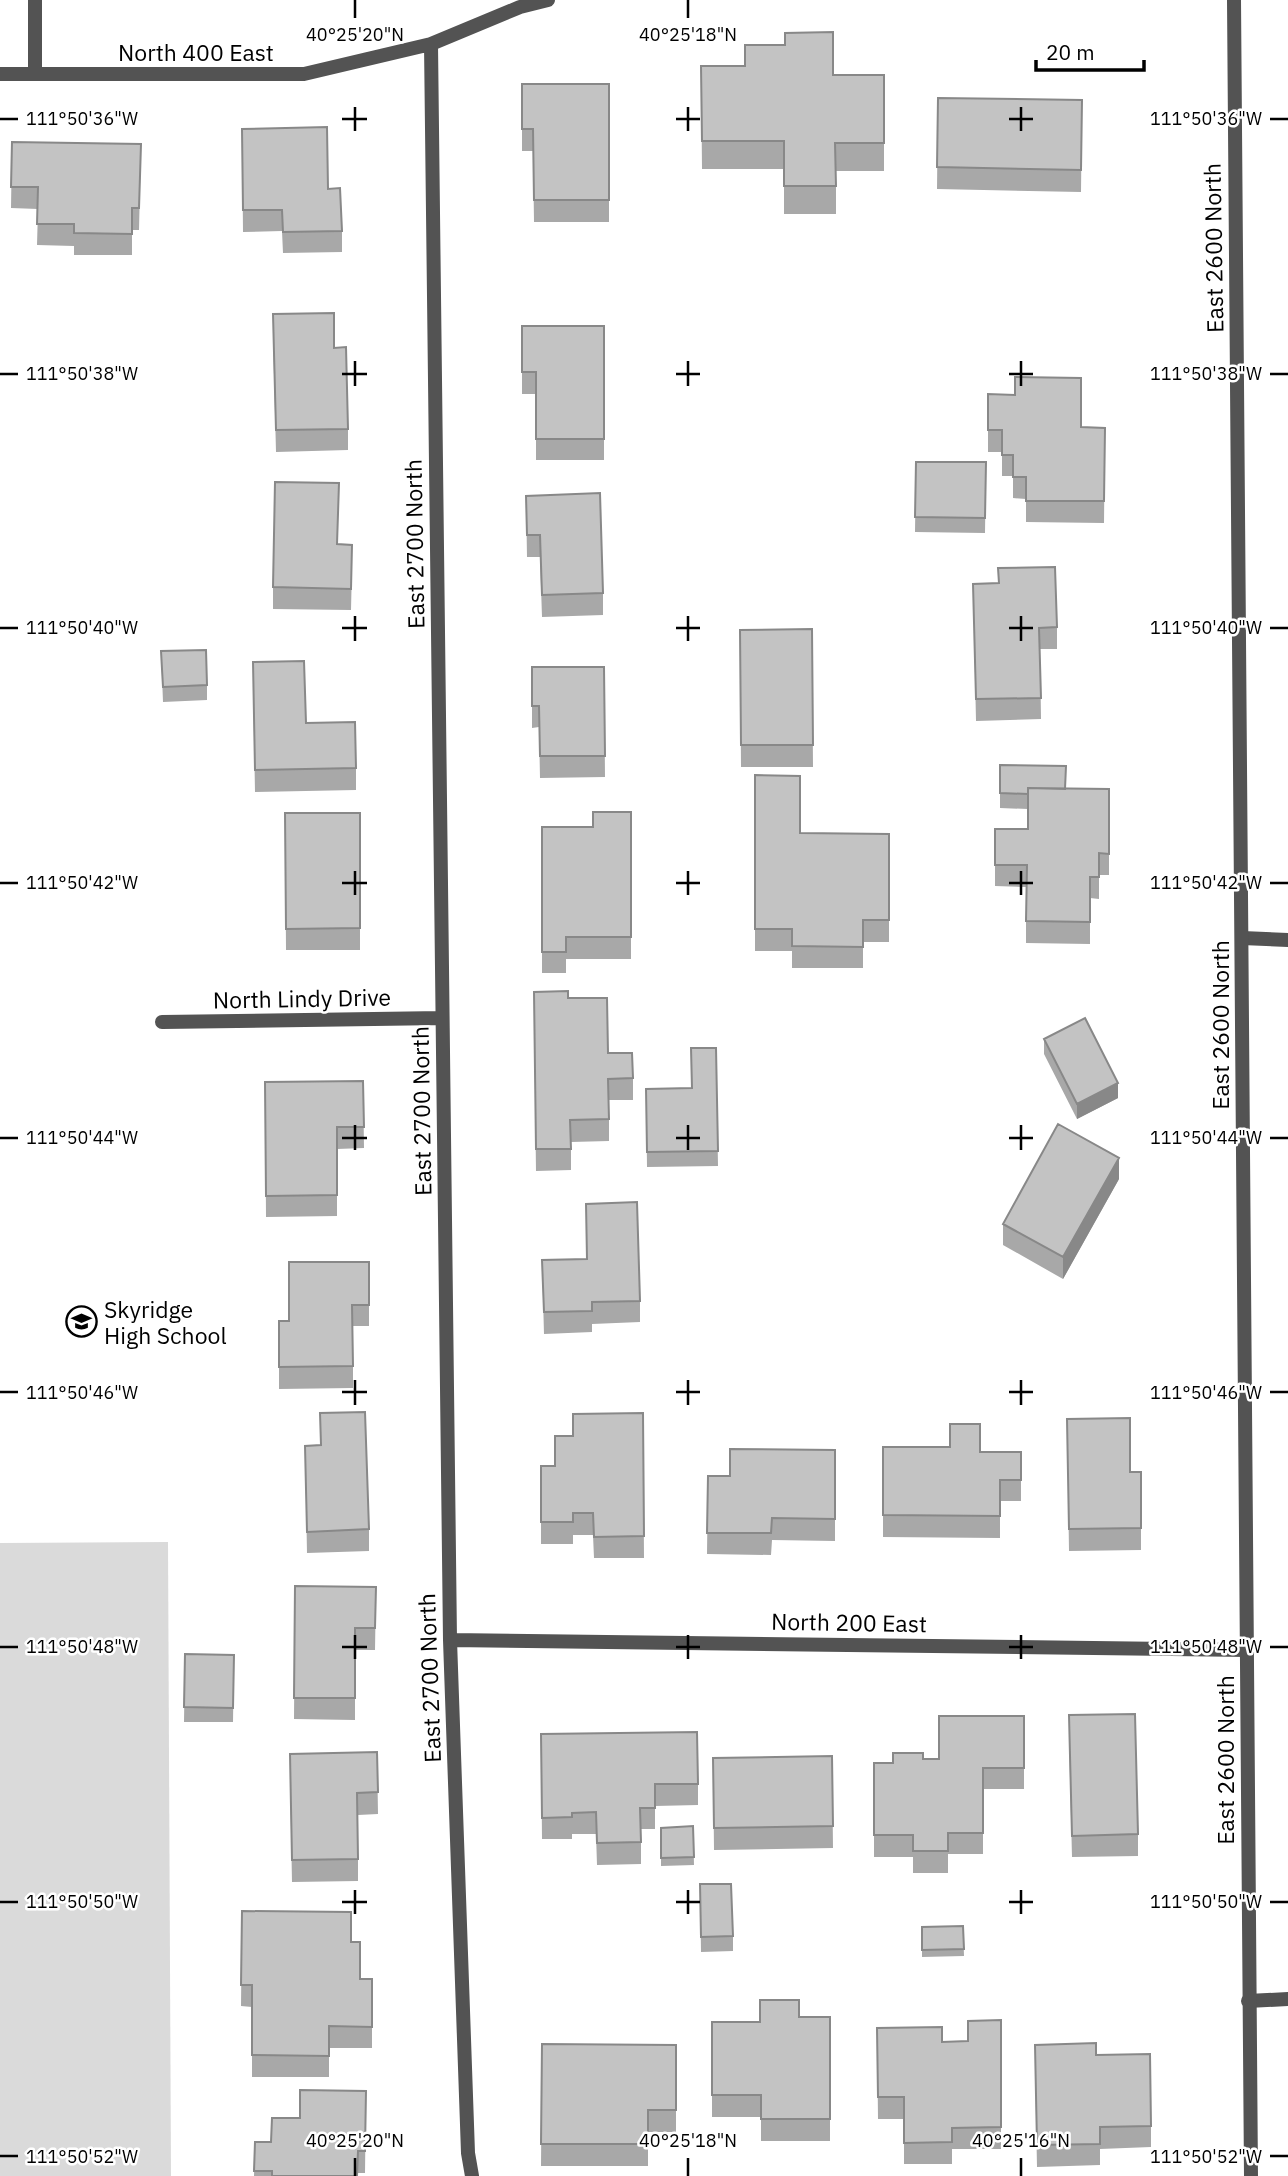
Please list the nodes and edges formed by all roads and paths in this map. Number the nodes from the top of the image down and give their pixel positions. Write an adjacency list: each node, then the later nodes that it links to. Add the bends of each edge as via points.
1 (35, 0): 6 (street)
2 (548, 0): 4 (street, North 400 East)
3 (1234, 0): 7 (street, East 2600 North)
4 (431, 44): 6 (street, North 400 East, via 304,74); 9 (street, East 2700 North)
5 (0, 74): 6 (street, North 400 East)
6 (35, 74)
7 (1242, 938): 8 (street); 12 (street, East 2600 North)
8 (1288, 940)
9 (442, 1018): 10 (street, North Lindy Drive); 11 (street, East 2700 North)
10 (162, 1022)
11 (450, 1640): 12 (street, North 200 East); 15 (street, East 2700 North)
12 (1248, 1650): 14 (street, East 2600 North)
13 (1288, 1998): 14 (street)
14 (1248, 2001): 16 (street, East 2600 North)
15 (472, 2176)
16 (1251, 2176)

